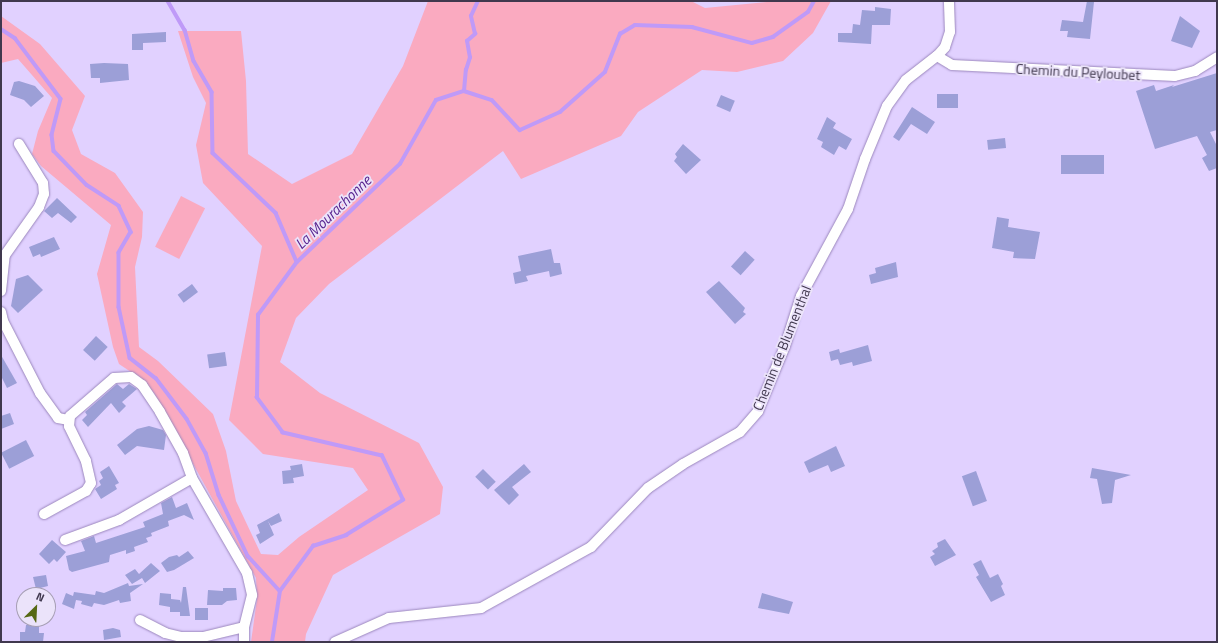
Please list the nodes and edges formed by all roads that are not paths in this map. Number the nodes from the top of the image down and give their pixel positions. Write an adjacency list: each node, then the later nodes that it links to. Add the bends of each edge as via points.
1 (949, 1): 2 (street, Chemin de Blumenthal, via 950,32 945,47)
2 (937, 56): 3 (street, Chemin du Peyloubet, via 952,65 1175,76 1195,72); 14 (street, Chemin de Blumenthal, via 906,80 887,106 848,209 801,296 785,346 758,411 740,432 683,464 648,488 591,548 481,608 389,618)
3 (1217, 57)
4 (19, 144): 5 (street, via 43,184 44,194 39,207 5,255)
5 (1, 291)
6 (1, 312): 7 (street, via 3,321 40,393 58,418)
7 (68, 420): 8 (street, via 114,378 132,377 142,385 160,412 183,453); 9 (street, via 86,461 91,483 86,491)
8 (192, 478): 10 (street, via 120,520); 12 (street, via 247,573 252,595)
9 (44, 514)
10 (65, 540)
11 (140, 620): 12 (street, via 165,633 181,637 203,637)
12 (244, 626): 13 (street)
13 (244, 642)
14 (335, 642)

